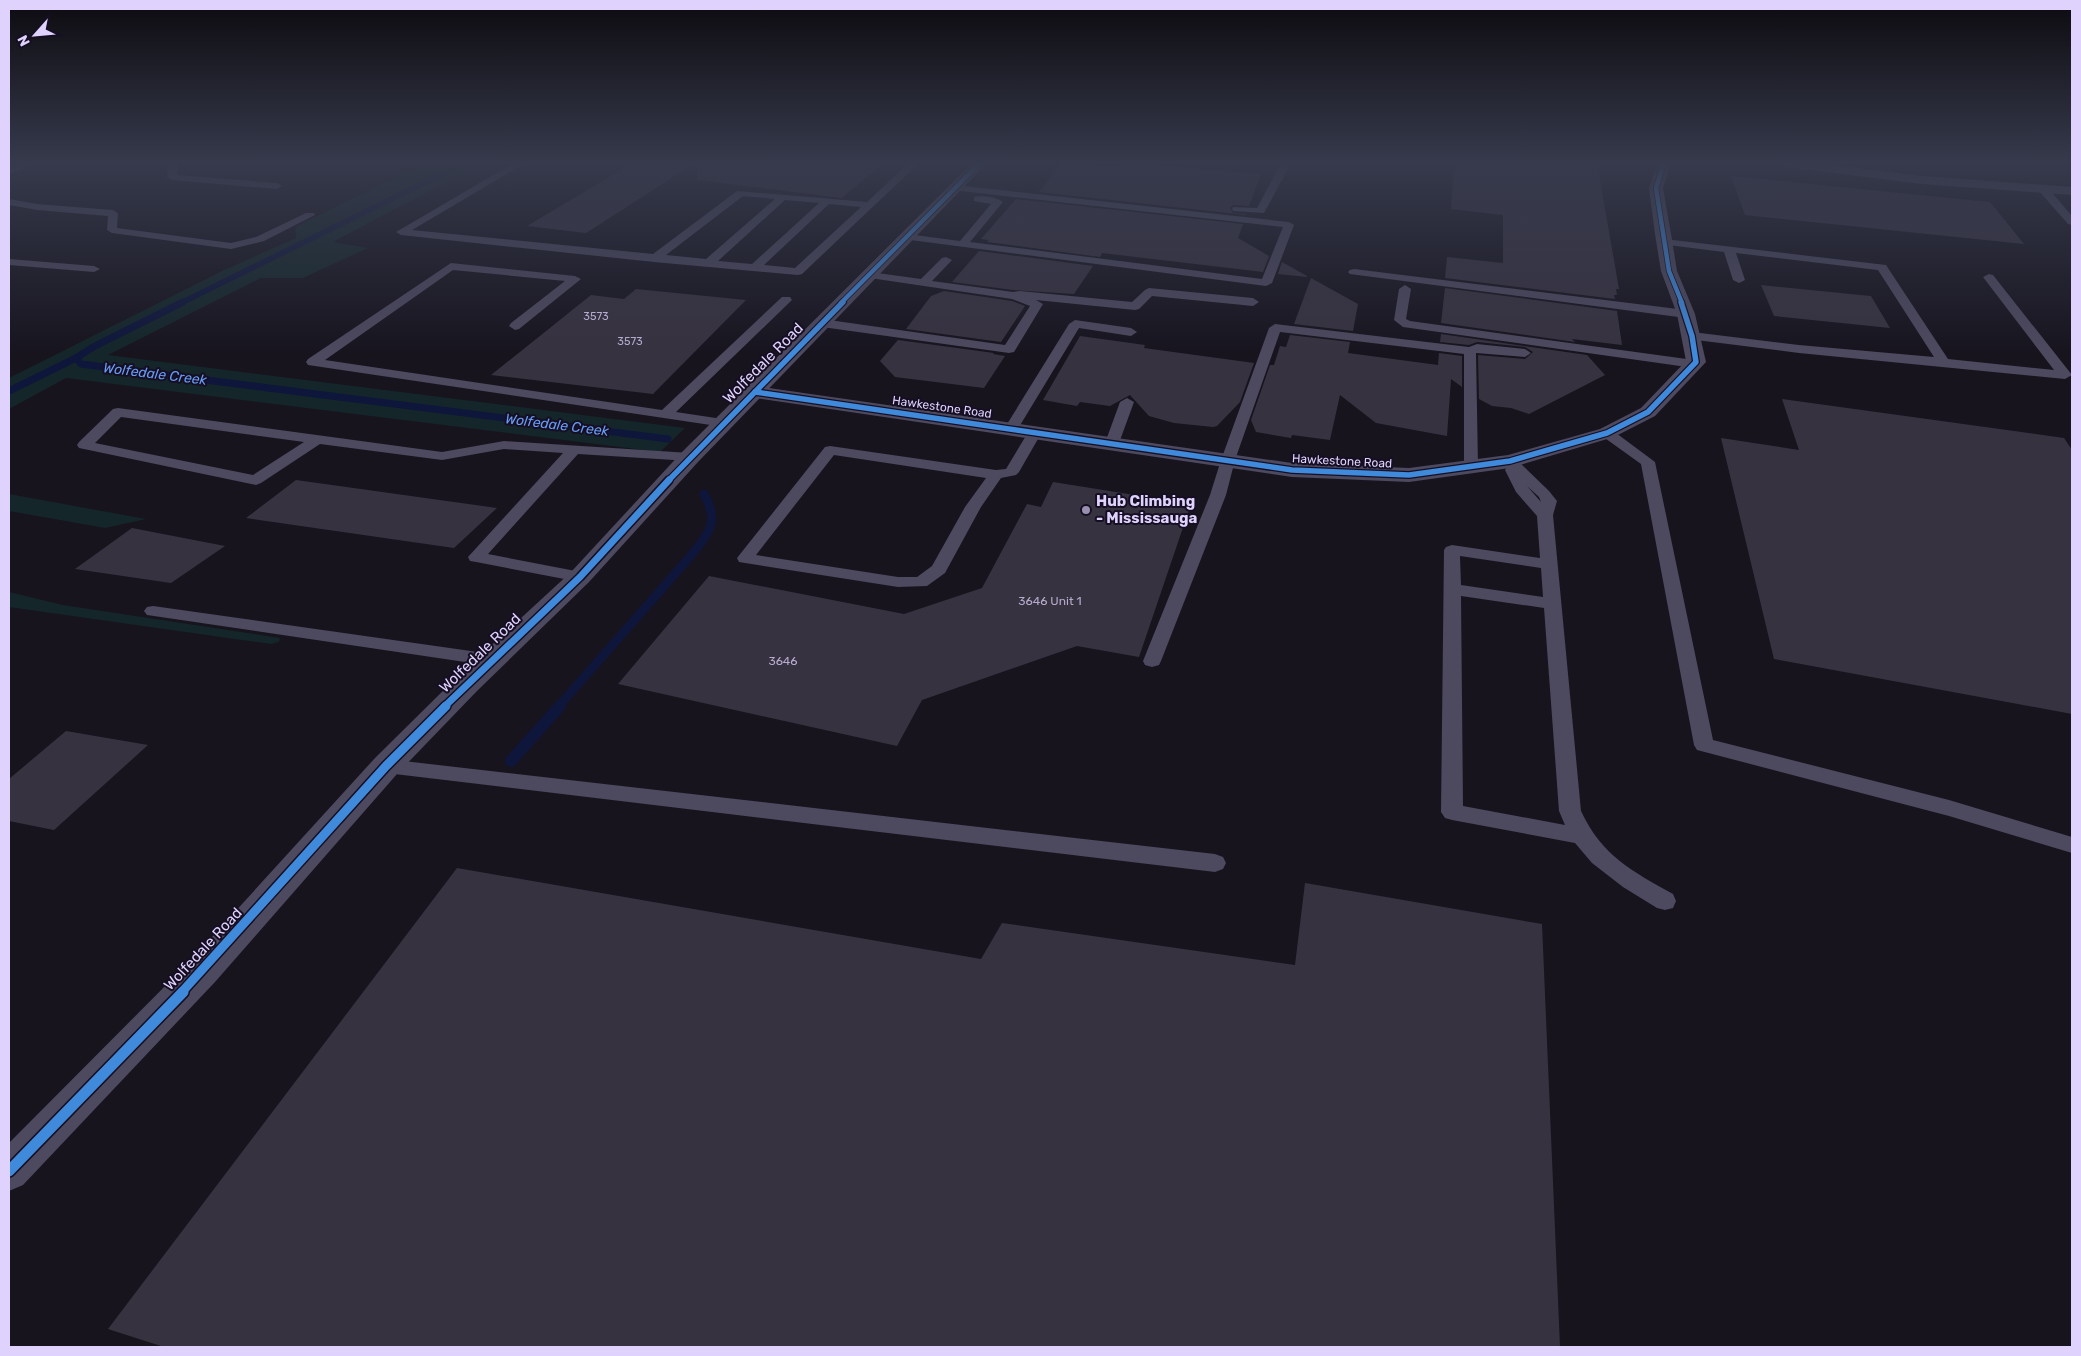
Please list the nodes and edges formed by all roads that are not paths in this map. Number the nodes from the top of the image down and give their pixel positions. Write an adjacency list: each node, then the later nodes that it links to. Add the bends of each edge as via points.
1 (112, 226): 2 (lane, via 112,230 231,246 260,240)
2 (286, 226)
3 (411, 226): 16 (lane, via 401,232)
4 (697, 226): 16 (lane)
5 (750, 226): 19 (lane)
6 (799, 226): 20 (lane)
7 (847, 226): 20 (lane, via 798,272)
8 (917, 226): 12 (street, Wolfedale Road)
9 (978, 226): 14 (lane)
10 (1288, 226): 14 (lane, via 1266,283)
11 (1662, 226): 13 (street)
12 (907, 237): 14 (lane); 23 (street, Wolfedale Road)
13 (1664, 242): 15 (lane); 31 (street, via 1669,271)
14 (962, 245)
15 (1729, 249): 25 (lane); 38 (lane, via 1882,267)
16 (654, 259): 19 (lane)
17 (946, 260): 26 (lane)
18 (9, 262): 21 (lane)
19 (707, 264): 20 (lane)
20 (754, 268)
21 (94, 269)
22 (1354, 272): 31 (lane)
23 (870, 275): 26 (lane); 32 (street, Wolfedale Road)
24 (1989, 277): 38 (lane, via 2065,375)
25 (1739, 280)
26 (923, 283): 28 (lane)
27 (1405, 289): 39 (lane, via 1400,320 1407,324)
28 (1013, 296): 30 (lane, via 1135,306 1149,292); 32 (lane, via 1036,304 1009,349)
29 (786, 300): 42 (lane)
30 (1254, 302)
31 (1686, 314): 35 (street)
32 (822, 323): 40 (street, Wolfedale Road)
33 (515, 326): 42 (lane, via 575,279 451,266 313,362)
34 (1131, 332): 44 (lane, via 1075,324)
35 (1692, 336): 38 (lane); 39 (street)
36 (1470, 351): 37 (lane, via 1477,348); 51 (lane, via 1276,328); 53 (lane)
37 (1535, 354)
38 (1944, 362)
39 (1694, 364): 46 (street, Hawkestone Road, via 1648,412)
40 (755, 392): 43 (street, Wolfedale Road); 44 (street, Hawkestone Road)
41 (1127, 402): 48 (lane)
42 (665, 414): 43 (lane)
43 (724, 423): 50 (street, Wolfedale Road)
44 (1012, 429): 45 (street, Hawkestone Road)
45 (1035, 432): 48 (street, Hawkestone Road); 54 (lane, via 1011,472)
46 (1607, 433): 52 (street, Hawkestone Road); 64 (lane, via 1648,462 1704,745 1949,808)
47 (317, 439): 47 (lane, via 118,412 84,445 256,480); 49 (lane, via 442,456 504,445)
48 (1112, 443): 51 (street, Hawkestone Road)
49 (574, 450): 50 (lane); 56 (lane, via 476,557)
50 (690, 457): 56 (street, Wolfedale Road)
51 (1228, 460): 53 (street, Hawkestone Road, via 1292,470 1409,475); 61 (lane, via 1218,495)
52 (1510, 461): 53 (street, Hawkestone Road); 55 (lane, via 1516,481 1545,515)
53 (1471, 466)
54 (996, 475): 54 (lane, via 973,507 939,569 920,582 898,582 745,558 830,450)
55 (1549, 564): 57 (lane, via 1452,550); 58 (lane)
56 (580, 577): 60 (street, Wolfedale Road)
57 (1452, 589): 58 (lane); 63 (lane, via 1452,812)
58 (1552, 604): 63 (lane, via 1570,811)
59 (152, 611): 60 (lane)
60 (492, 660): 62 (street, Wolfedale Road)
61 (1152, 661)
62 (386, 766): 65 (lane); 67 (street, Wolfedale Road, via 203,972)
63 (1582, 836): 66 (lane, via 1629,880)
64 (2072, 845)
65 (1215, 863)
66 (1666, 901)
67 (9, 1171)

